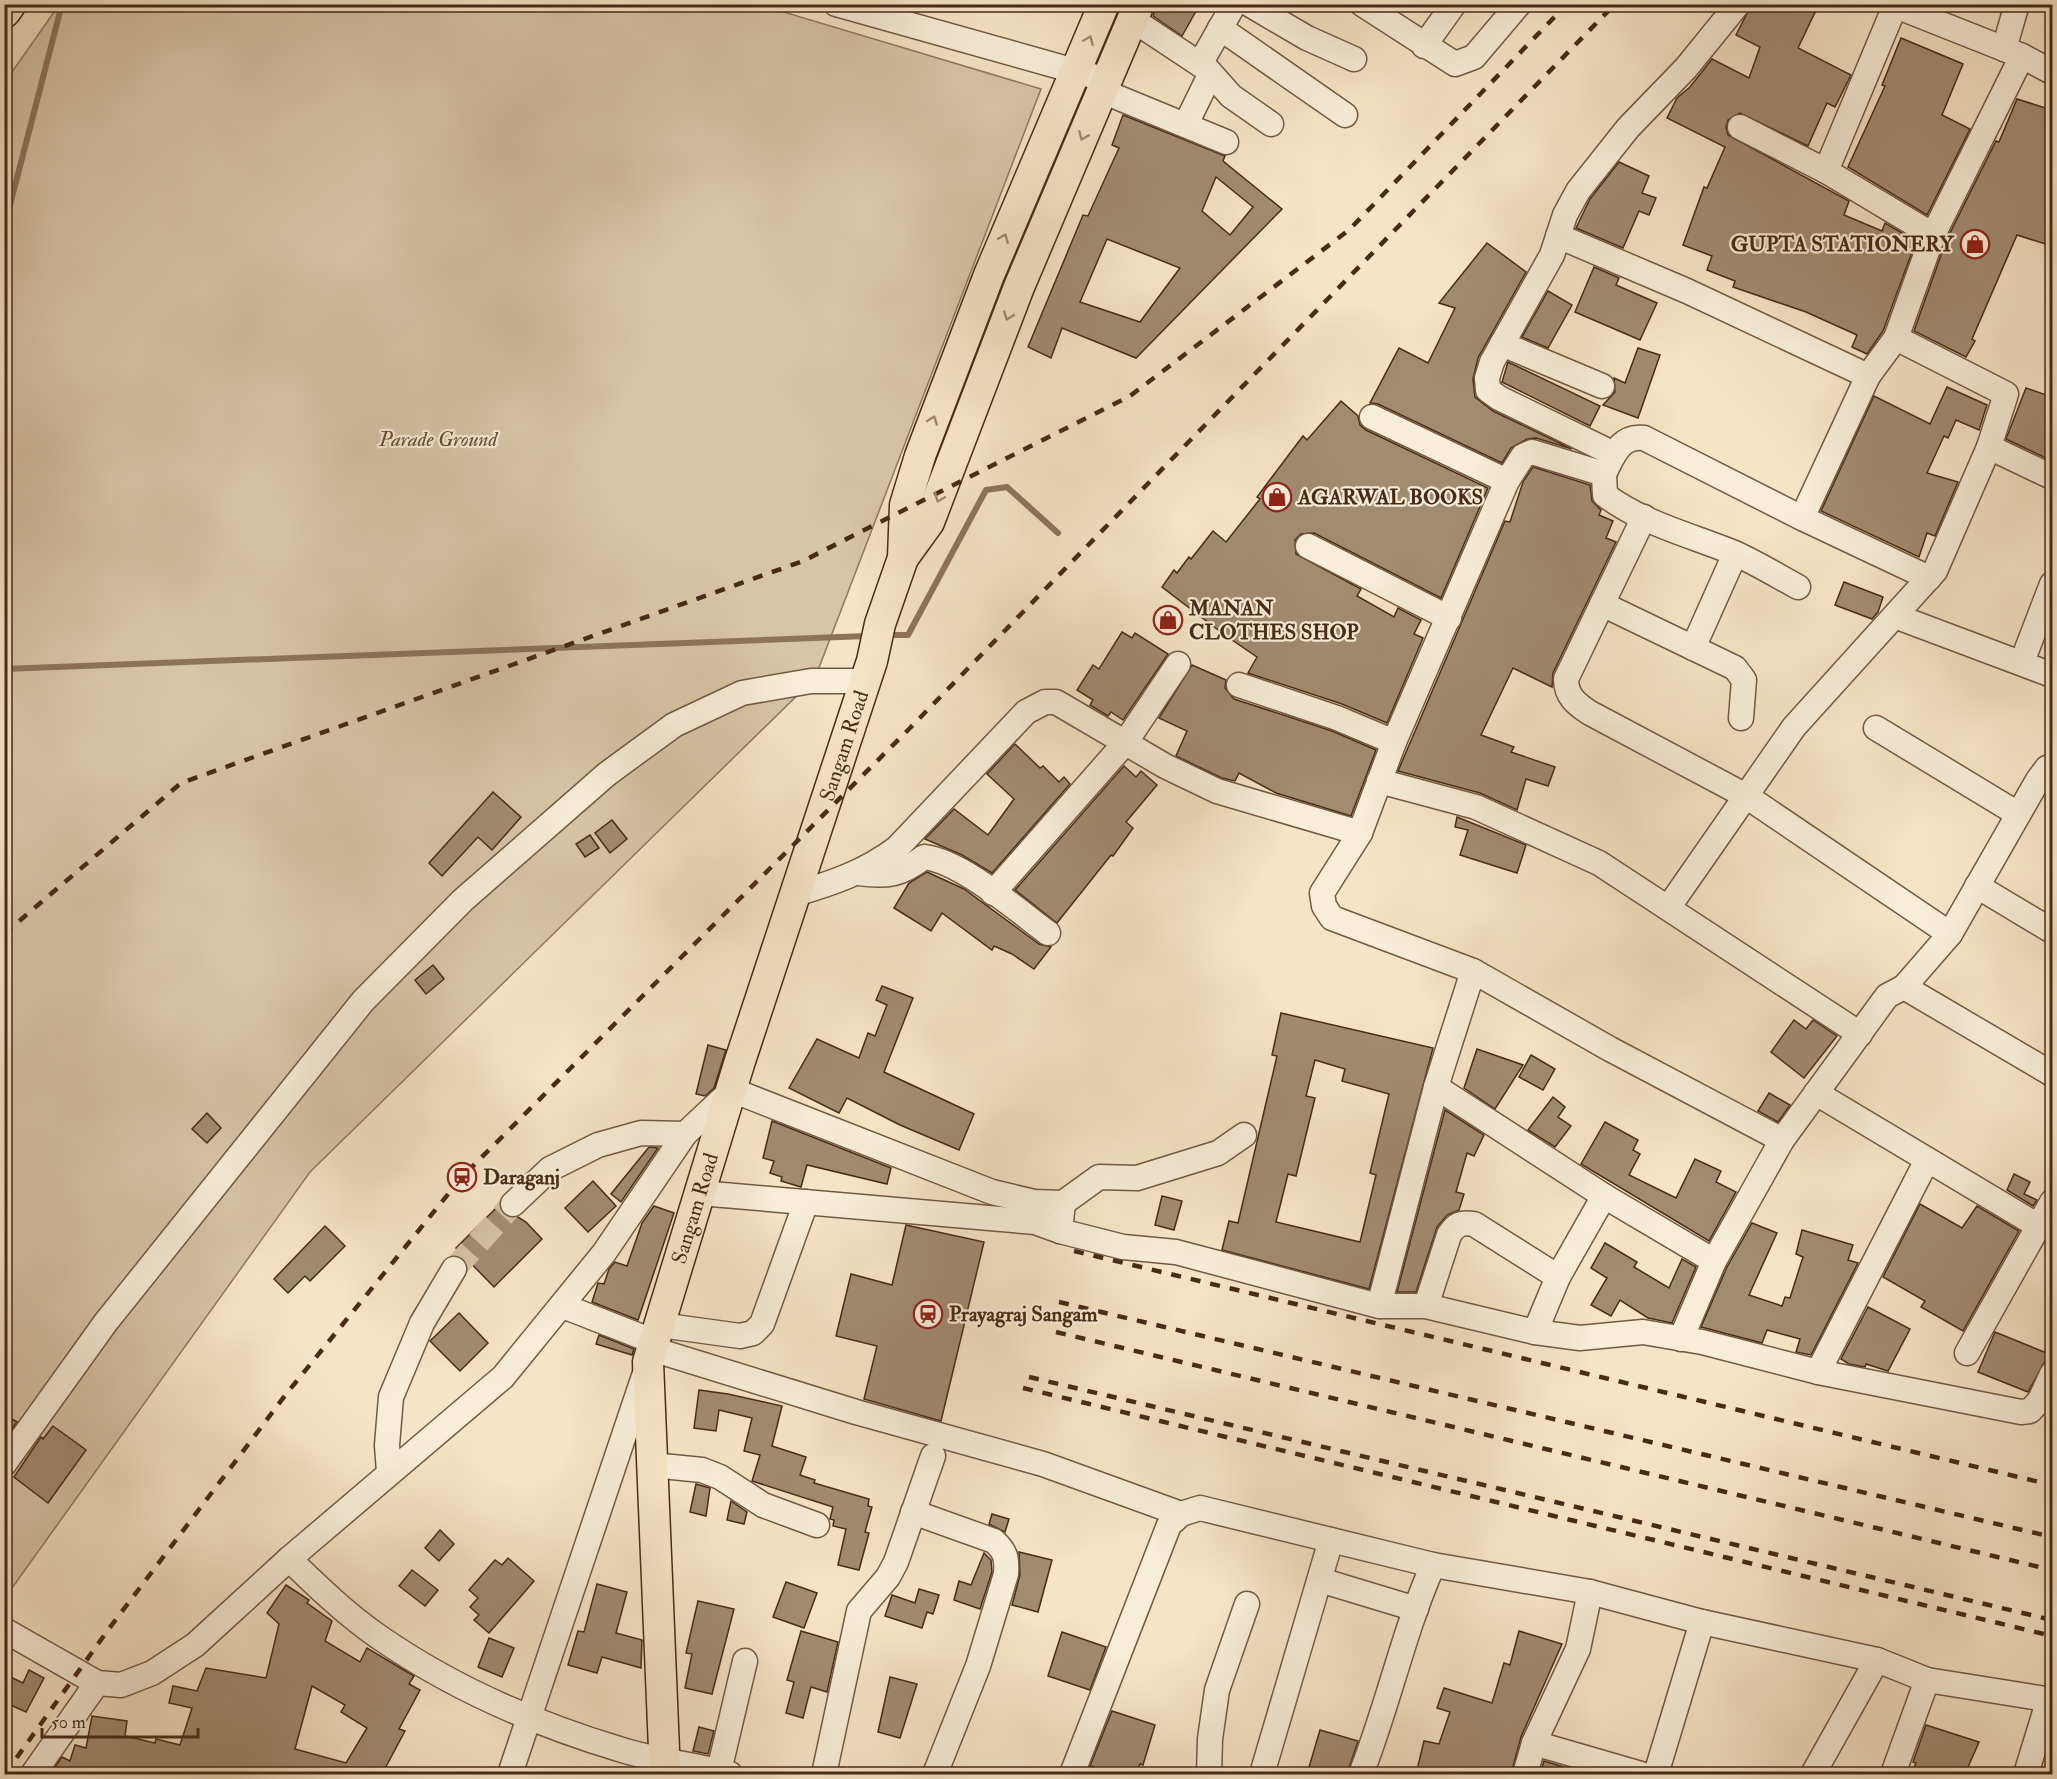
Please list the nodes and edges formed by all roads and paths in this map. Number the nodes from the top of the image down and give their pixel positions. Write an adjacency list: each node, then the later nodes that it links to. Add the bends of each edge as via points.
1 (9, 4): 11 (highway)
2 (836, 4): 18 (street)
3 (1104, 4): 18 (main road, one-way to 3)
4 (1362, 4): 14 (street)
5 (1455, 4): 14 (street)
6 (1519, 4): 14 (street, via 1474,57 1465,62 1455,64)
7 (1738, 4): 28 (street, via 1578,191)
8 (2017, 4): 15 (street)
9 (1247, 5): 13 (street); 16 (street)
10 (1893, 5): 15 (street); 26 (street)
11 (4, 11)
12 (1136, 12): 17 (street); 20 (main road)
13 (1220, 28): 17 (street); 21 (street)
14 (1424, 46)
15 (2013, 53): 19 (street); 27 (street)
16 (1354, 59)
17 (1205, 70): 22 (street); 23 (street, via 1231,96)
18 (1075, 71): 20 (street); 42 (main road, one-way to 18, via 905,505 920,456 989,275)
19 (2052, 72)
20 (1105, 86): 22 (street); 42 (main road, one-way to 42, via 1019,287 930,522)
21 (1345, 115)
22 (1186, 124): 25 (street)
23 (1271, 124)
24 (1740, 127): 26 (street)
25 (1226, 142)
26 (1826, 171): 27 (street)
27 (1933, 235): 29 (street)
28 (1558, 236): 30 (street, via 1552,255); 31 (street)
29 (1896, 338): 31 (street); 34 (street, via 2006,394)
30 (1502, 344): 32 (street); 35 (street, via 1487,378 1488,390)
31 (1868, 376): 39 (street)
32 (1602, 386)
33 (1372, 417): 37 (street)
34 (1989, 447): 36 (street); 43 (street)
35 (1609, 464): 37 (street, via 1532,452 1523,456); 38 (street, via 1605,495); 39 (street, via 1626,440 1644,438)
36 (2052, 477)
37 (1507, 481): 48 (street)
38 (1644, 517): 41 (street); 46 (street)
39 (1802, 518): 43 (street)
40 (1308, 546): 48 (street)
41 (1735, 554): 45 (street); 49 (street)
42 (903, 558): 52 (main road, Sangam Road)
43 (1929, 578): 47 (street)
44 (2052, 584): 50 (street)
45 (1798, 587)
46 (1602, 604): 49 (street); 61 (street, via 1566,679 1566,690 1577,705)
47 (1895, 615): 50 (street); 61 (street, via 1794,728)
48 (1449, 618): 57 (street)
49 (1693, 648): 55 (street, via 1735,668 1744,680)
50 (2022, 662): 53 (street)
51 (1178, 664): 58 (street)
52 (868, 671): 67 (main road, Sangam Road); 105 (street, via 742,693 674,725 607,774 463,900 363,1001 106,1322)
53 (2052, 675)
54 (1239, 685): 57 (street)
55 (1741, 718)
56 (1876, 728): 62 (street)
57 (1394, 741): 60 (street)
58 (1125, 744): 63 (street, via 1217,791); 64 (street, via 1072,709 1045,702 1026,712 897,848); 66 (street)
59 (2052, 768): 62 (street, via 2047,768 2038,780)
60 (1379, 781): 63 (street); 68 (street, via 1476,807 1599,863)
61 (1746, 796): 68 (street); 71 (street)
62 (2018, 814): 65 (street)
63 (1360, 832): 72 (street, via 1322,893 1332,918)
64 (858, 873): 66 (street, via 890,874 907,870 924,857 936,858); 67 (street)
65 (1977, 886): 69 (street); 71 (street)
66 (993, 893): 70 (street)
67 (795, 894): 77 (main road, Sangam Road)
68 (1668, 908): 74 (street)
69 (2052, 931)
70 (1048, 933)
71 (1950, 934): 73 (street)
72 (1473, 971): 76 (street); 81 (street)
73 (1904, 987): 74 (street, via 1887,996); 75 (street)
74 (1860, 1034): 78 (street)
75 (2052, 1074)
76 (1436, 1087): 84 (street); 95 (street)
77 (732, 1090): 79 (street); 83 (main road, Sangam Road); 87 (street, via 992,1192 1034,1202)
78 (1816, 1093): 81 (street); 82 (street)
79 (685, 1134): 88 (street, via 641,1133 598,1145 550,1169); 94 (street)
80 (1244, 1135): 87 (street, via 1218,1153 1137,1178 1099,1177)
81 (1782, 1140): 91 (street)
82 (1927, 1160): 89 (street); 101 (street)
83 (700, 1193): 85 (street); 99 (main road, Sangam Road)
84 (1604, 1196): 91 (street); 93 (street)
85 (806, 1202): 90 (street, via 1035,1222); 99 (street, via 762,1324 753,1333)
86 (2052, 1202): 89 (street)
87 (1063, 1203): 90 (street)
88 (513, 1204)
89 (2040, 1227): 100 (street)
90 (1060, 1231): 95 (street, via 1123,1247 1176,1252)
91 (1714, 1261): 98 (street)
92 (454, 1269): 107 (street, via 422,1323 391,1397)
93 (1558, 1277): 96 (street, via 1474,1224 1463,1223 1449,1235); 97 (street)
94 (563, 1306): 99 (street); 107 (street, via 503,1377)
95 (1379, 1306): 96 (street)
96 (1426, 1306): 97 (street)
97 (1535, 1332): 98 (street, via 1580,1338 1643,1332)
98 (1681, 1339): 101 (street)
99 (654, 1345): 106 (main road, Sangam Road); 109 (street, via 856,1412 1043,1464); 125 (street)
100 (1967, 1353)
101 (1818, 1372): 103 (street, via 1982,1406)
102 (2052, 1374): 103 (street, via 2040,1400)
103 (2041, 1408)
104 (933, 1456): 108 (street)
105 (4, 1464)
106 (652, 1465): 110 (street, via 702,1470 763,1505); 127 (main road, Sangam Road)
107 (389, 1472): 112 (street)
108 (913, 1512): 131 (street, via 888,1577 858,1611); 132 (street, via 994,1541 1004,1550 1007,1560 978,1666)
109 (1182, 1514): 111 (street, via 1200,1508); 133 (street, via 1169,1525)
110 (817, 1525)
111 (1331, 1540): 113 (street); 114 (street)
112 (290, 1559): 123 (street, via 195,1645 152,1673 121,1684); 125 (street, via 334,1602 379,1637 428,1668)
113 (1433, 1565): 115 (street); 117 (street)
114 (1320, 1580): 117 (street); 135 (street)
115 (1590, 1592): 118 (street); 126 (street, via 1578,1649)
116 (1247, 1604): 134 (street, via 1217,1690)
117 (1416, 1609): 136 (street, via 1376,1737)
118 (1701, 1622): 120 (street); 139 (street)
119 (4, 1630): 123 (street)
120 (1877, 1660): 122 (street); 140 (street)
121 (744, 1661): 128 (street)
122 (1927, 1680): 124 (street); 141 (street)
123 (97, 1683): 129 (street)
124 (2051, 1699): 142 (street)
125 (530, 1718): 127 (street); 130 (street)
126 (1534, 1743): 137 (street); 138 (street)
127 (666, 1768): 128 (street)
128 (725, 1773)
129 (33, 1774)
130 (510, 1774)
131 (824, 1774)
132 (935, 1774)
133 (1072, 1774)
134 (1209, 1774)
135 (1262, 1774)
136 (1360, 1774)
137 (1525, 1774)
138 (1641, 1774)
139 (1656, 1774)
140 (1813, 1774)
141 (1893, 1774)
142 (2026, 1774)

